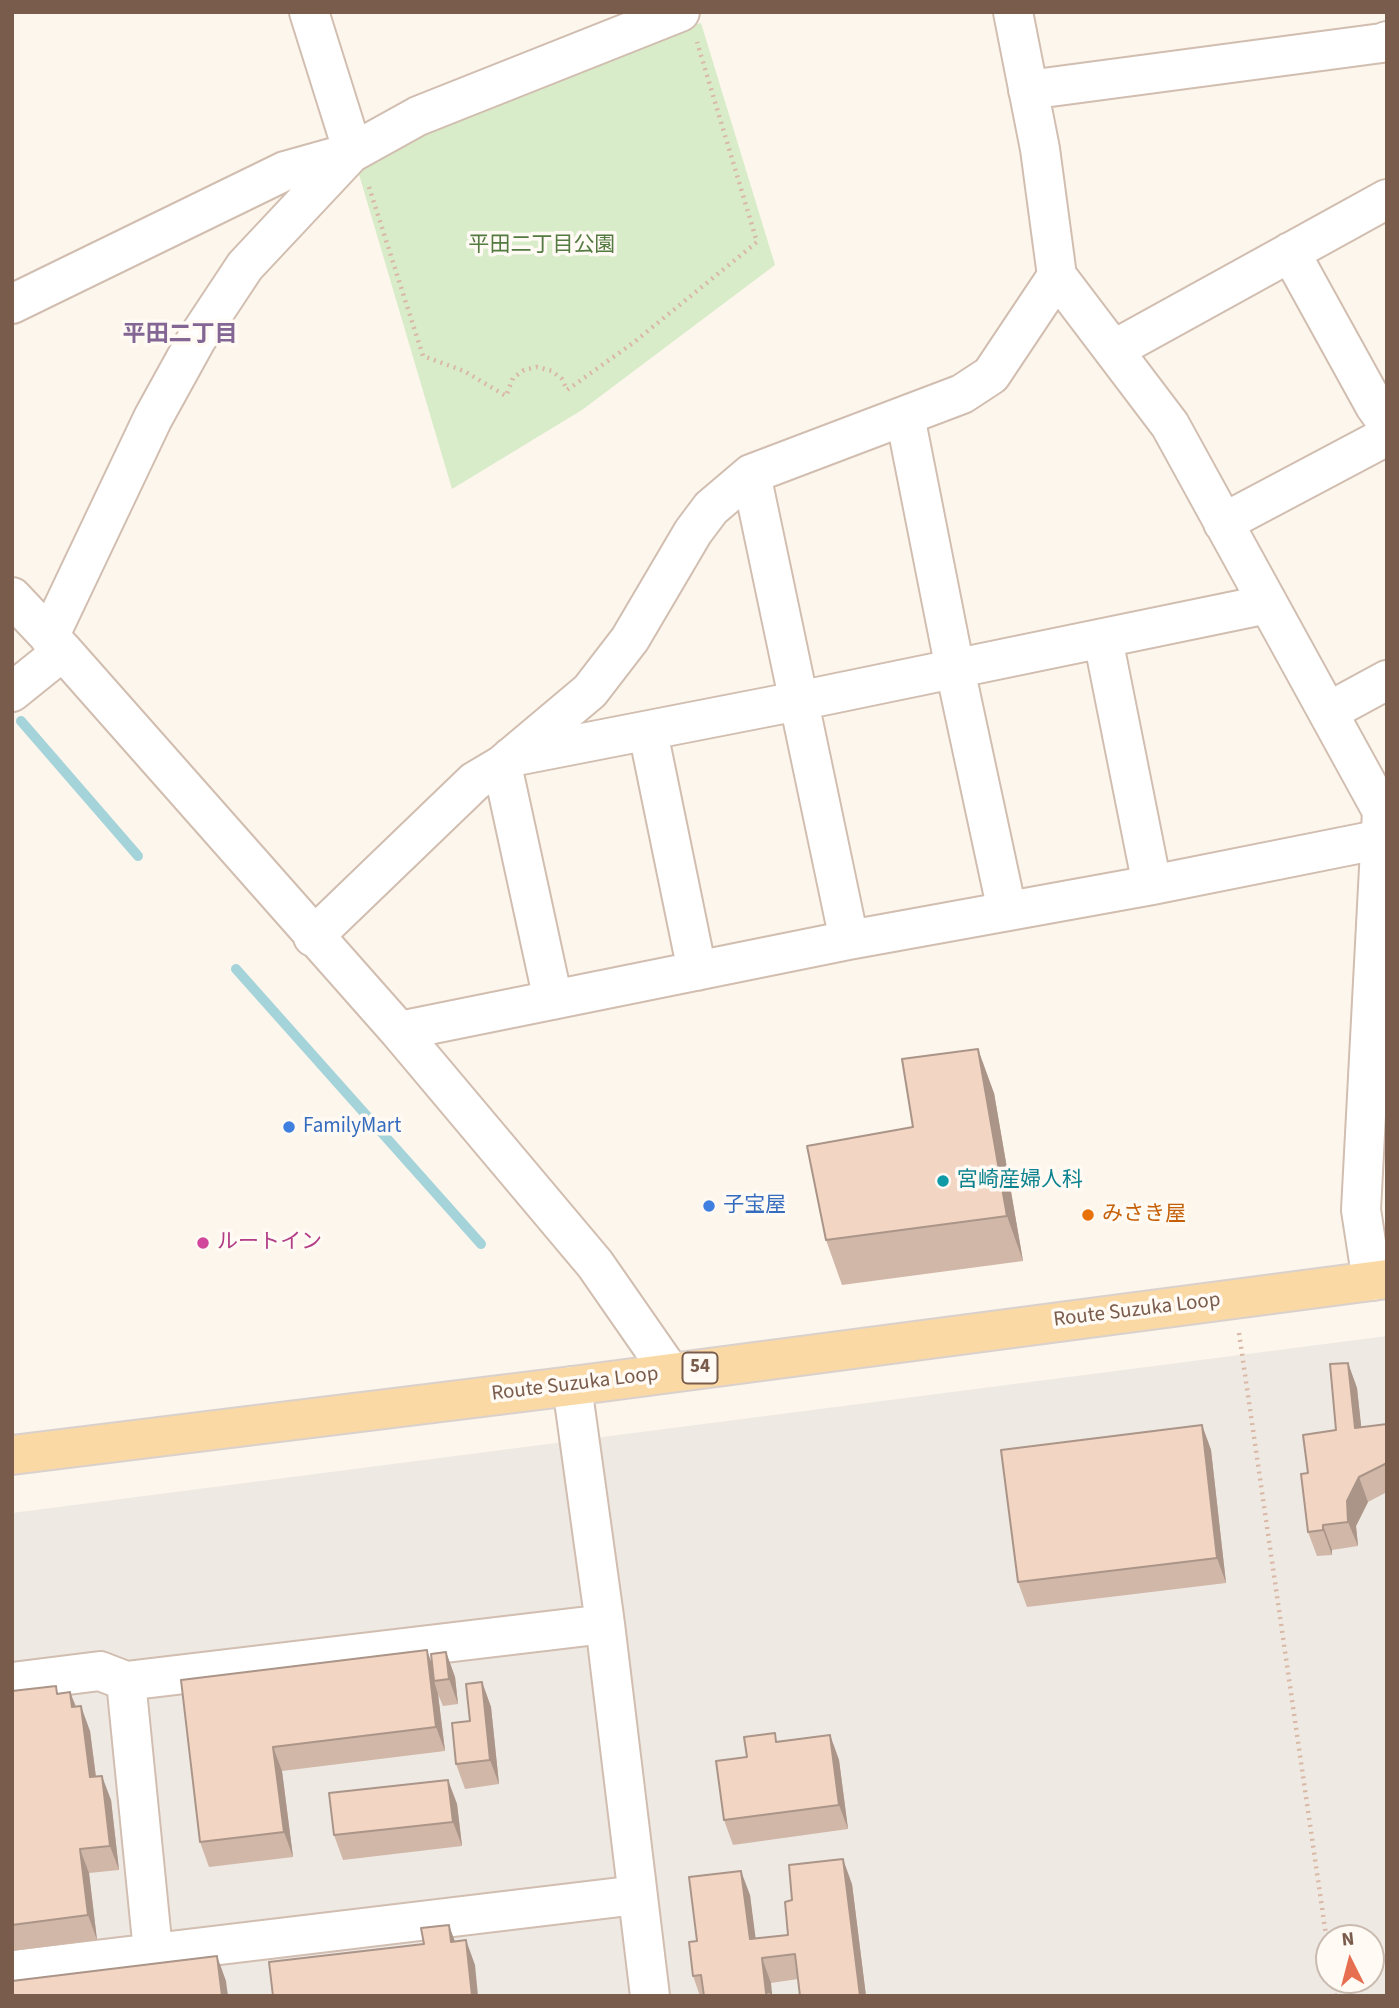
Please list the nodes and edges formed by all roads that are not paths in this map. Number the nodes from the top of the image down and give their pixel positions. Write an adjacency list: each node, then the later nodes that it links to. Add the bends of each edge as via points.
1 (309, 12): 6 (street)
2 (1013, 12): 5 (street)
3 (688, 24): 6 (street, via 418,116)
4 (1387, 41): 5 (street)
5 (1028, 90): 9 (street)
6 (355, 150): 10 (street, via 285,171); 20 (street, via 245,266 195,340 153,418)
7 (1387, 199): 8 (street)
8 (1290, 252): 11 (street); 13 (street)
9 (1057, 276): 11 (street); 12 (street, via 991,375 962,394)
10 (12, 304)
11 (1115, 349): 16 (street, via 1170,425)
12 (905, 416): 15 (street); 21 (street)
13 (1387, 422)
14 (1387, 436): 16 (street)
15 (751, 474): 24 (street); 27 (street, via 711,508 693,532 630,639 590,691)
16 (1223, 523): 18 (street)
17 (12, 597): 20 (street)
18 (1268, 604): 19 (street); 25 (street)
19 (1103, 639): 21 (street); 29 (street)
20 (56, 644): 23 (street); 31 (street)
21 (955, 670): 24 (street); 30 (street)
22 (1387, 680): 25 (street)
23 (12, 692)
24 (799, 701): 26 (street); 32 (street)
25 (1328, 712): 28 (street)
26 (648, 732): 27 (street); 33 (street)
27 (506, 761): 31 (street, via 475,782); 34 (street)
28 (1384, 820): 29 (street); 36 (street, via 1361,1210)
29 (1152, 885): 30 (street)
30 (1007, 911): 32 (street)
31 (313, 936): 35 (street)
32 (849, 940): 33 (street)
33 (697, 971): 34 (street)
34 (553, 1000): 35 (street)
35 (399, 1031): 37 (street, via 596,1264)
36 (1380, 1280): 37 (main road, Route Suzuka Loop / 54)
37 (670, 1372): 38 (main road, Route Suzuka Loop / 54)
38 (572, 1386): 39 (main road, Route Suzuka Loop / 54); 40 (street)
39 (12, 1455)
40 (605, 1624): 41 (street); 43 (street)
41 (126, 1681): 42 (street, via 100,1671); 44 (street)
42 (12, 1682)
43 (637, 1895): 44 (street); 46 (street)
44 (153, 1951): 45 (street)
45 (12, 1970)
46 (650, 1996)

